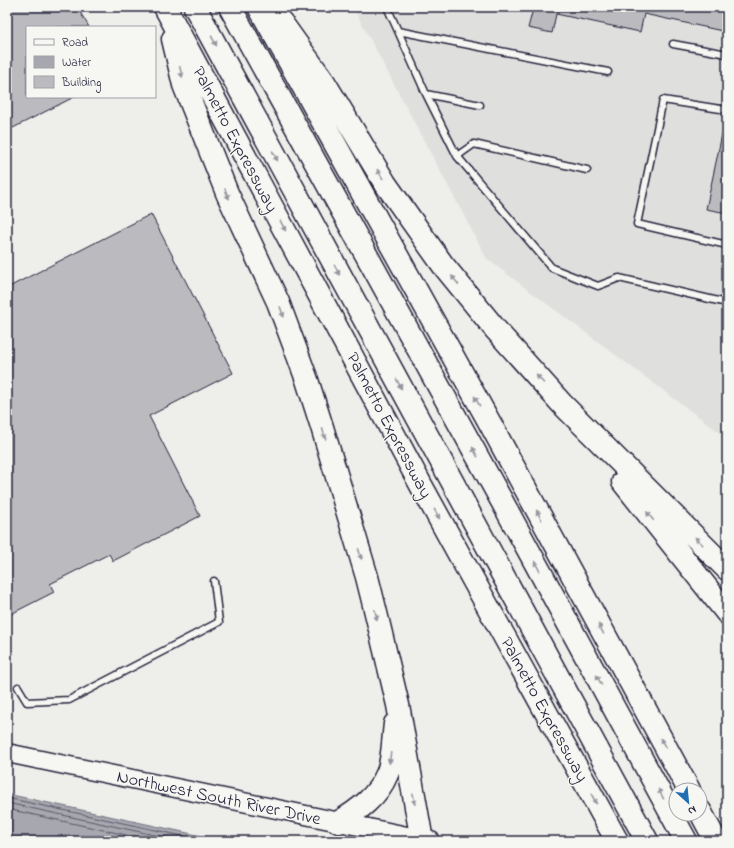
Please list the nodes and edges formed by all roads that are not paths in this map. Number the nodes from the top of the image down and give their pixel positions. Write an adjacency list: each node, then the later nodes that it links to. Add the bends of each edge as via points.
1 (165, 7): 23 (highway, one-way to 23, via 184,85 227,193 278,302 307,380 367,577); 29 (highway, Palmetto Expressway, one-way to 29, via 422,487)
2 (195, 7): 30 (highway, one-way to 30)
3 (230, 7): 31 (highway, one-way to 3)
4 (259, 7): 25 (highway, one-way to 4, via 486,416)
5 (270, 7): 18 (highway, one-way to 5, via 496,330 443,265 385,183 324,82)
6 (387, 7): 7 (lane)
7 (398, 31): 10 (lane); 11 (lane)
8 (673, 44): 9 (lane)
9 (727, 54)
10 (608, 72)
11 (426, 94): 12 (lane); 14 (lane)
12 (480, 105)
13 (727, 110): 16 (lane, via 663,100 637,224)
14 (457, 156): 15 (lane, via 474,144); 17 (lane, via 552,268 598,286 619,278)
15 (587, 170)
16 (727, 245)
17 (727, 303)
18 (562, 404): 19 (highway, one-way to 18); 21 (highway, one-way to 18)
19 (727, 569)
20 (214, 581): 22 (lane, via 219,622 69,700 27,702)
21 (727, 613)
22 (18, 687)
23 (398, 706): 26 (highway, one-way to 26, via 388,774 376,793 360,809); 28 (highway, one-way to 28)
24 (7, 753): 26 (street, Northwest South River Drive)
25 (685, 782)
26 (339, 822): 28 (street, Northwest South River Drive)
27 (706, 822): 32 (highway)
28 (425, 840)
29 (617, 841)
30 (647, 841)
31 (686, 841)
32 (716, 841)

